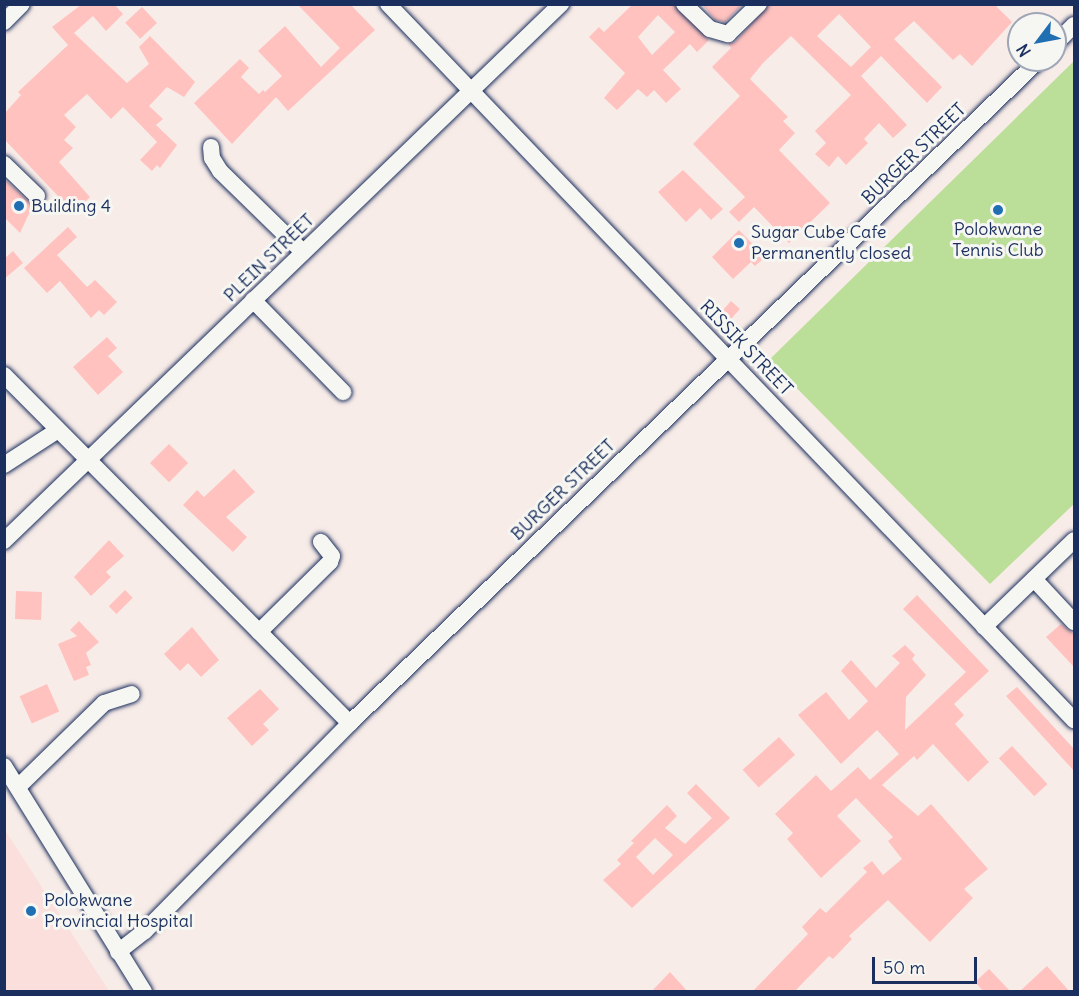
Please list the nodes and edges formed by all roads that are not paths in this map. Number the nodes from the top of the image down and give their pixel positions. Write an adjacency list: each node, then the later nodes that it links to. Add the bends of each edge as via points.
1 (22, 4): 6 (street)
2 (388, 4): 8 (street, RISSIK STREET)
3 (561, 4): 8 (street, PLEIN STREET)
4 (684, 4): 5 (street, via 710,29 728,34)
5 (759, 4)
6 (4, 21)
7 (1027, 72): 14 (street, BURGER STREET)
8 (472, 90): 12 (street, PLEIN STREET); 14 (street, RISSIK STREET)
9 (212, 147): 12 (street, via 212,158 220,171)
10 (4, 164): 11 (street)
11 (37, 196)
12 (303, 252): 13 (street, PLEIN STREET)
13 (253, 300): 16 (street); 18 (street, PLEIN STREET)
14 (731, 359): 25 (street, RISSIK STREET); 29 (street, BURGER STREET)
15 (4, 375): 17 (street)
16 (343, 392)
17 (58, 430): 18 (street); 19 (street)
18 (87, 460): 21 (street, PLEIN STREET); 26 (street)
19 (4, 465)
20 (1074, 540): 23 (street)
21 (4, 541)
22 (321, 542): 26 (street, via 332,556 330,562)
23 (1034, 579): 24 (street); 25 (street)
24 (1074, 622)
25 (984, 627): 28 (street, RISSIK STREET)
26 (259, 632): 29 (street)
27 (132, 694): 31 (street, via 104,703)
28 (1074, 720)
29 (350, 723): 32 (street, BURGER STREET, via 145,931)
30 (4, 766): 31 (street)
31 (18, 787): 32 (street)
32 (118, 952): 33 (street)
33 (144, 992)

